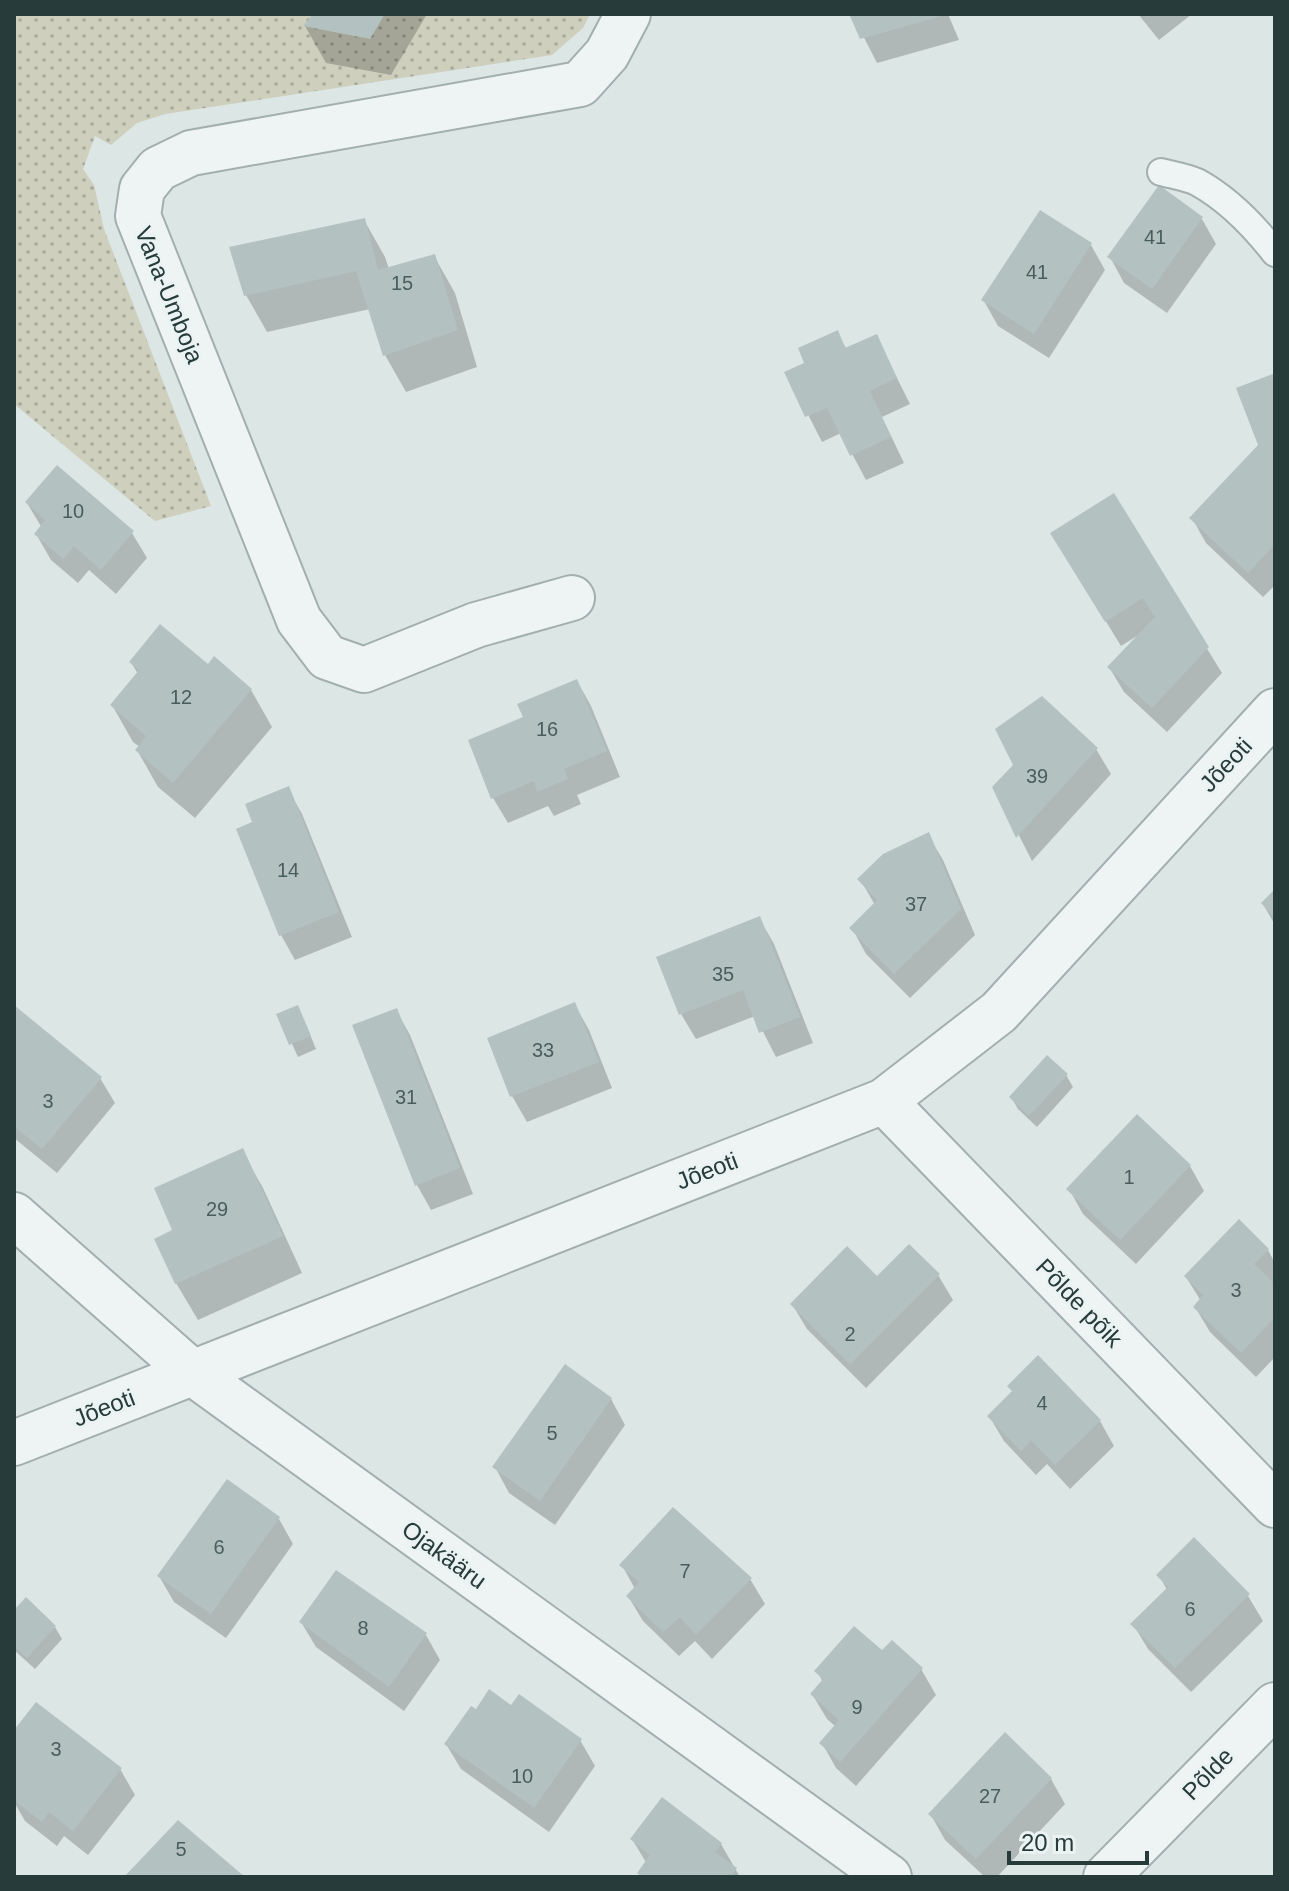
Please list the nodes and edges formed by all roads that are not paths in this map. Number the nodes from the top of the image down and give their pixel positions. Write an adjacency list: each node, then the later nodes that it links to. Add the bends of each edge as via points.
1 (628, 14): 4 (street, Vana-Umboja, via 607,54 580,84 191,153 158,169 142,189 138,216 299,620 327,657 364,670 476,625)
2 (1161, 172): 3 (lane, via 1195,181 1236,209)
3 (1275, 253)
4 (572, 598)
5 (1275, 711): 6 (street, Jõeoti, via 999,1012)
6 (884, 1101): 8 (street, Jõeoti); 10 (street, Põlde põik)
7 (14, 1215): 8 (street, Ojakääru)
8 (194, 1374): 9 (street, Jõeoti); 12 (street, Ojakääru)
9 (14, 1443)
10 (1275, 1505)
11 (1275, 1705): 13 (street, Põlde)
12 (889, 1877)
13 (1106, 1877)

